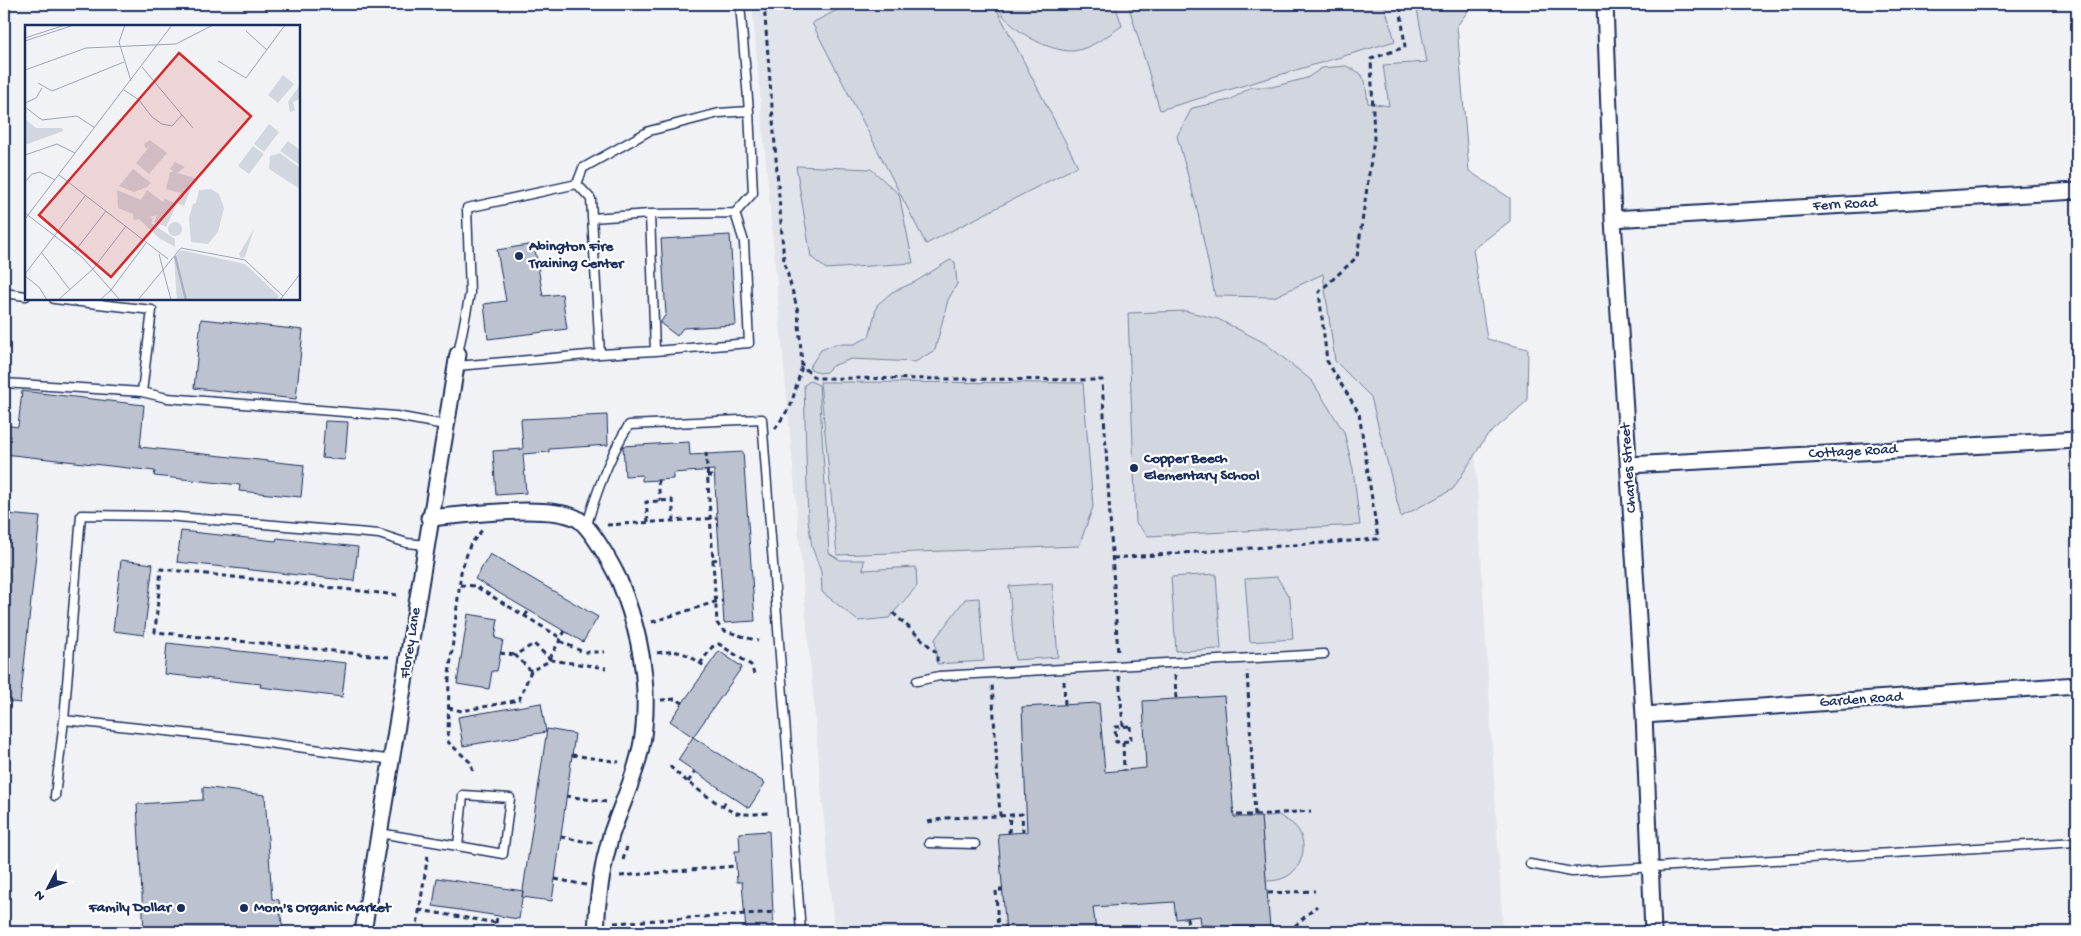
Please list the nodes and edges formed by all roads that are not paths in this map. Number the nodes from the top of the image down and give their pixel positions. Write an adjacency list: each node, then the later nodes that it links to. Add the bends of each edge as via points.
1 (740, 4): 3 (lane)
2 (1605, 4): 9 (street, Charles Street)
3 (749, 111): 4 (lane, via 719,114 649,131 583,168); 6 (lane, via 753,193)
4 (577, 184): 8 (lane, via 591,199); 15 (lane, via 467,208 470,293)
5 (2077, 191): 9 (street, Fern Road)
6 (735, 213): 7 (lane); 13 (lane, via 744,242 749,343)
7 (650, 214): 8 (lane); 13 (lane)
8 (592, 218): 14 (lane)
9 (1613, 219): 20 (street, Charles Street)
10 (4, 293): 11 (lane)
11 (25, 296)
12 (63, 300): 17 (lane, via 152,310)
13 (655, 351): 14 (lane)
14 (600, 354): 15 (lane)
15 (457, 360): 18 (street, Florey Lane)
16 (4, 383): 17 (lane)
17 (142, 392): 18 (lane, via 168,398 396,416)
18 (445, 425): 21 (street, Florey Lane)
19 (2077, 440): 20 (street, Cottage Road)
20 (1629, 465): 27 (street, Charles Street)
21 (430, 518): 22 (street, via 543,510 576,518); 23 (street, Florey Lane)
22 (586, 528): 39 (street, via 611,562 630,607 645,672 644,728 635,767 611,837); 40 (lane, via 619,440 629,425 762,419)
23 (426, 545): 28 (lane, via 379,534 253,523 166,516 81,515); 29 (street, Florey Lane)
24 (1324, 654): 25 (lane, via 939,676)
25 (917, 681)
26 (2077, 685): 27 (street, Garden Road)
27 (1644, 715): 37 (street, Charles Street)
28 (64, 720): 29 (lane); 30 (lane)
29 (393, 760): 31 (street, Florey Lane)
30 (55, 796)
31 (380, 833): 35 (lane); 38 (street, Florey Lane)
32 (2077, 842): 37 (lane)
33 (930, 843): 34 (lane)
34 (975, 844)
35 (458, 846): 35 (lane, via 464,795 510,798 503,854)
36 (1530, 864): 37 (lane, via 1572,872)
37 (1650, 866): 41 (street, Charles Street)
38 (363, 932)
39 (596, 932)
40 (801, 932)
41 (1654, 932)

